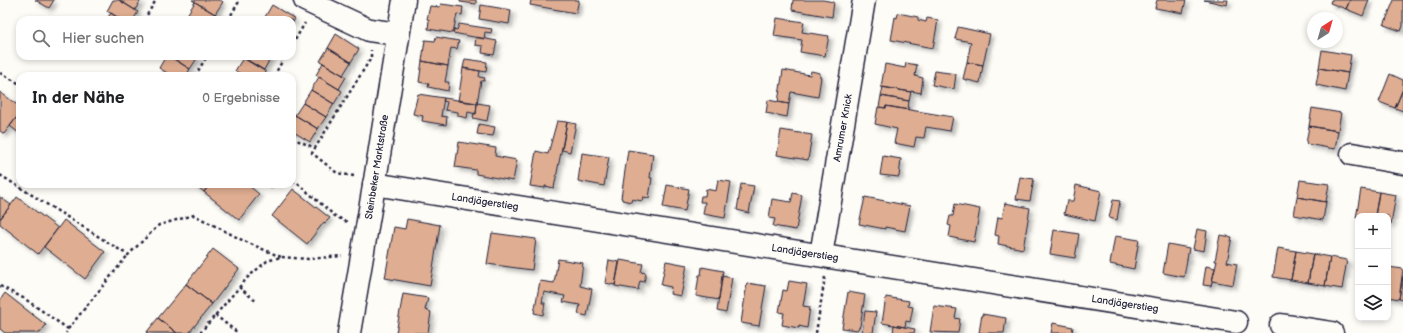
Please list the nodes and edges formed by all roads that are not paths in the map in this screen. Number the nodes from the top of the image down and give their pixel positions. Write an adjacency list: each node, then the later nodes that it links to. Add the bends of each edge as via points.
1 (404, 0): 4 (street, Steinbeker Marktstraße)
2 (864, 0): 8 (street, Amrumer Knick)
3 (310, 3): 4 (street, via 369,30)
4 (398, 34): 7 (street, Steinbeker Marktstraße)
5 (1352, 154): 6 (street)
6 (1403, 163)
7 (375, 182): 8 (street, Landjägerstieg, via 411,190); 11 (street, Steinbeker Marktstraße)
8 (825, 256): 9 (street, Landjägerstieg)
9 (1236, 322)
10 (1281, 325): 12 (street)
11 (349, 333)
12 (1332, 333)

